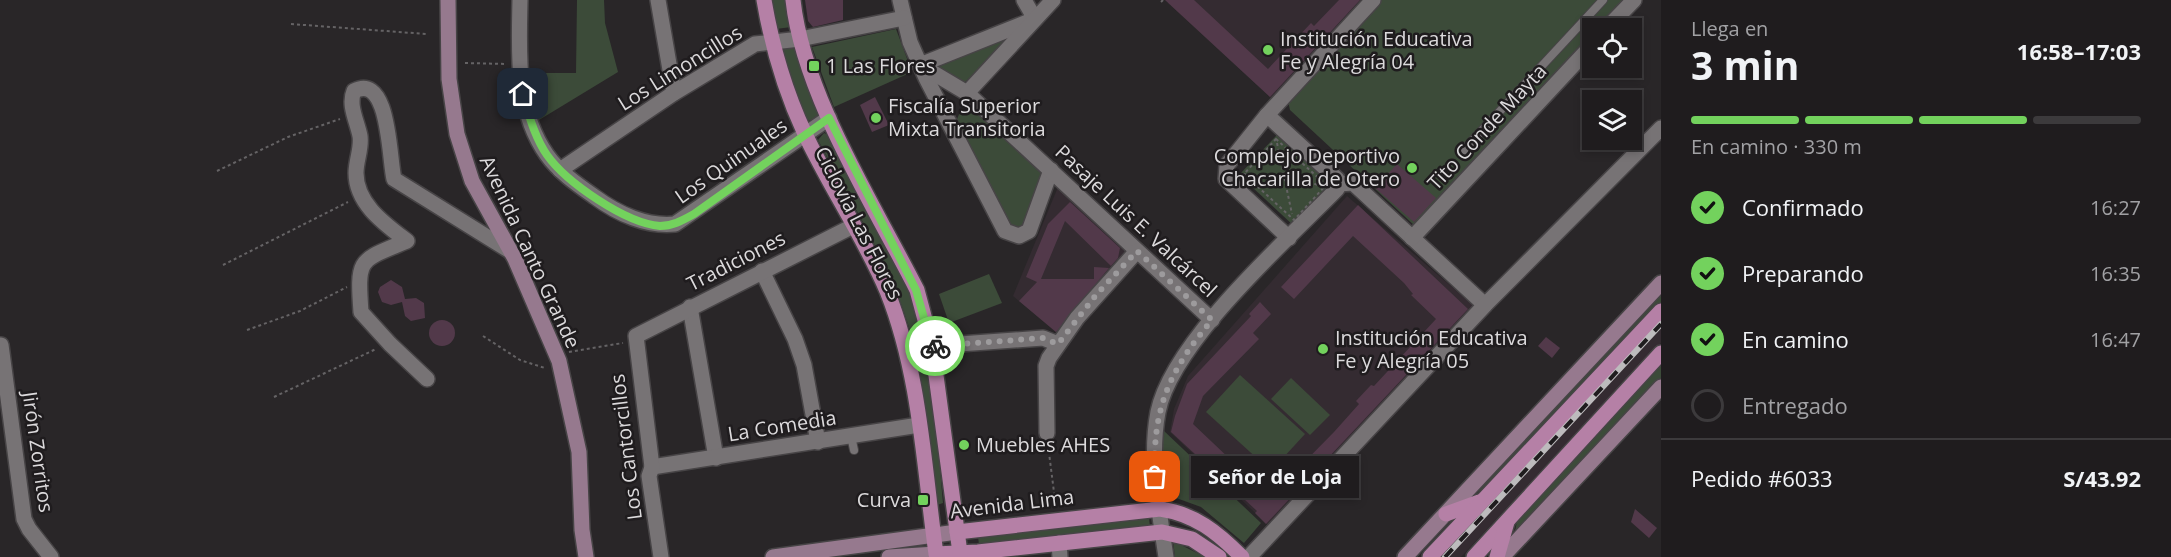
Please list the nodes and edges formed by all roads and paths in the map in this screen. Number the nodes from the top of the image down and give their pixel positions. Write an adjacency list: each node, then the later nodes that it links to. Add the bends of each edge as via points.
1 (448, 0): 44 (main road, Avenida Canto Grande, via 449,79 457,134 472,181)
2 (520, 0): 32 (street, Los Quinuales, via 523,94 542,146)
3 (658, 0): 23 (street)
4 (764, 0): 18 (main road)
5 (793, 0): 17 (main road)
6 (900, 0): 12 (street)
7 (1024, 0): 14 (street)
8 (1053, 0): 14 (street)
9 (1373, 0): 26 (street)
10 (1603, 0): 31 (lane)
11 (1634, 0): 13 (street)
12 (904, 18): 17 (street, Los Limoncillos); 22 (street, via 909,42)
13 (1617, 18)
14 (1035, 19): 22 (street); 24 (street)
15 (291, 24): 16 (path)
16 (426, 34)
17 (800, 39): 18 (street, Los Limoncillos); 27 (main road)
18 (771, 41): 23 (street, Los Limoncillos, via 736,54); 29 (main road)
19 (1582, 56): 43 (street, Tito Conde Mayta)
20 (465, 63): 21 (path)
21 (511, 64)
22 (920, 64): 24 (street, Pasaje Luis E. Valcárcel); 33 (street, via 1005,231 1018,236 1029,231)
23 (674, 93): 32 (street, Los Limoncillos)
24 (967, 93): 33 (street, Pasaje Luis E. Valcárcel)
25 (354, 115): 34 (path, via 288,137); 39 (street, via 360,138 356,177); 44 (street, via 354,91 369,88 386,120 394,179)
26 (1267, 115): 30 (path); 35 (street, via 1227,165); 38 (street, via 1337,179)
27 (829, 118): 29 (street, Los Quinuales); 61 (main road, via 916,290)
28 (1661, 128): 50 (street)
29 (805, 134): 32 (street, Los Quinuales, via 675,224 659,226 605,204); 41 (main road)
30 (1276, 139): 36 (path); 37 (path); 38 (path)
31 (1462, 152)
32 (560, 170)
33 (1051, 170): 45 (street, Pasaje Luis E. Valcárcel)
34 (217, 171)
35 (1225, 173): 36 (path); 42 (street, via 1226,179)
36 (1244, 174): 37 (path); 40 (path)
37 (1285, 180): 38 (path); 40 (path)
38 (1332, 185): 40 (path); 42 (street, via 1337,189); 43 (street, via 1353,183)
39 (361, 195): 46 (path); 49 (street, via 376,217 407,242 367,258)
40 (1293, 220): 42 (path)
41 (853, 226): 47 (street, Tradiciones); 68 (main road, via 886,289 898,323)
42 (1289, 238): 53 (street)
43 (1412, 238): 50 (street)
44 (510, 251): 64 (main road, Avenida Canto Grande, via 547,329)
45 (1137, 251): 53 (street, Pasaje Luis E. Valcárcel); 59 (street)
46 (224, 266)
47 (762, 271): 51 (street, Tradiciones); 70 (street, via 801,357)
48 (1661, 283): 75 (main road)
49 (359, 286): 54 (path, via 344,288 300,311); 57 (street, via 361,312)
50 (1485, 305): 92 (street)
51 (690, 307): 55 (street, Tradiciones); 71 (street)
52 (1661, 310): 73 (main road)
53 (1212, 320): 74 (street, via 1179,363 1159,409 1154,453)
54 (247, 330)
55 (638, 334): 72 (street, Los Cantorcillos, via 635,344)
56 (483, 336): 64 (path, via 520,360)
57 (390, 344): 65 (street); 67 (path)
58 (623, 344): 62 (path)
59 (1058, 344): 61 (street, via 1043,338); 69 (street, via 1046,366)
60 (1, 345): 84 (street, Jirón Zorritos, via 24,519)
61 (932, 346): 78 (main road)
62 (566, 353)
63 (1661, 353): 76 (main road)
64 (562, 374): 85 (main road, Avenida Canto Grande, via 577,442)
65 (427, 379)
66 (1661, 387): 97 (main road)
67 (274, 397)
68 (919, 425): 70 (street, La Comedia, via 853,443); 80 (main road)
69 (1047, 433): 77 (path)
70 (818, 442): 71 (street, La Comedia)
71 (716, 458): 72 (street, La Comedia)
72 (652, 467): 86 (street, Los Cantorcillos, via 649,476)
73 (1482, 501): 75 (main road); 94 (main road)
74 (1160, 509): 77 (main road, Avenida Lima); 79 (street); 91 (main road, Avenida Lima, via 1198,519)
75 (1446, 514): 93 (main road)
76 (1509, 517): 95 (main road); 96 (main road)
77 (1058, 520): 78 (main road, Avenida Lima)
78 (957, 532): 80 (main road, Avenida Lima); 82 (main road)
79 (1162, 532): 81 (main road); 89 (street); 90 (main road, via 1192,538)
80 (933, 535): 83 (main road); 87 (main road, Avenida Lima)
81 (1059, 550): 82 (main road)
82 (960, 553): 83 (main road)
83 (936, 554): 88 (main road)
84 (51, 557)
85 (586, 557)
86 (661, 557)
87 (773, 557)
88 (889, 557)
89 (1166, 557)
90 (1219, 557)
91 (1242, 557)
92 (1249, 557)
93 (1405, 557)
94 (1430, 557)
95 (1474, 557)
96 (1497, 557)
97 (1502, 557)

